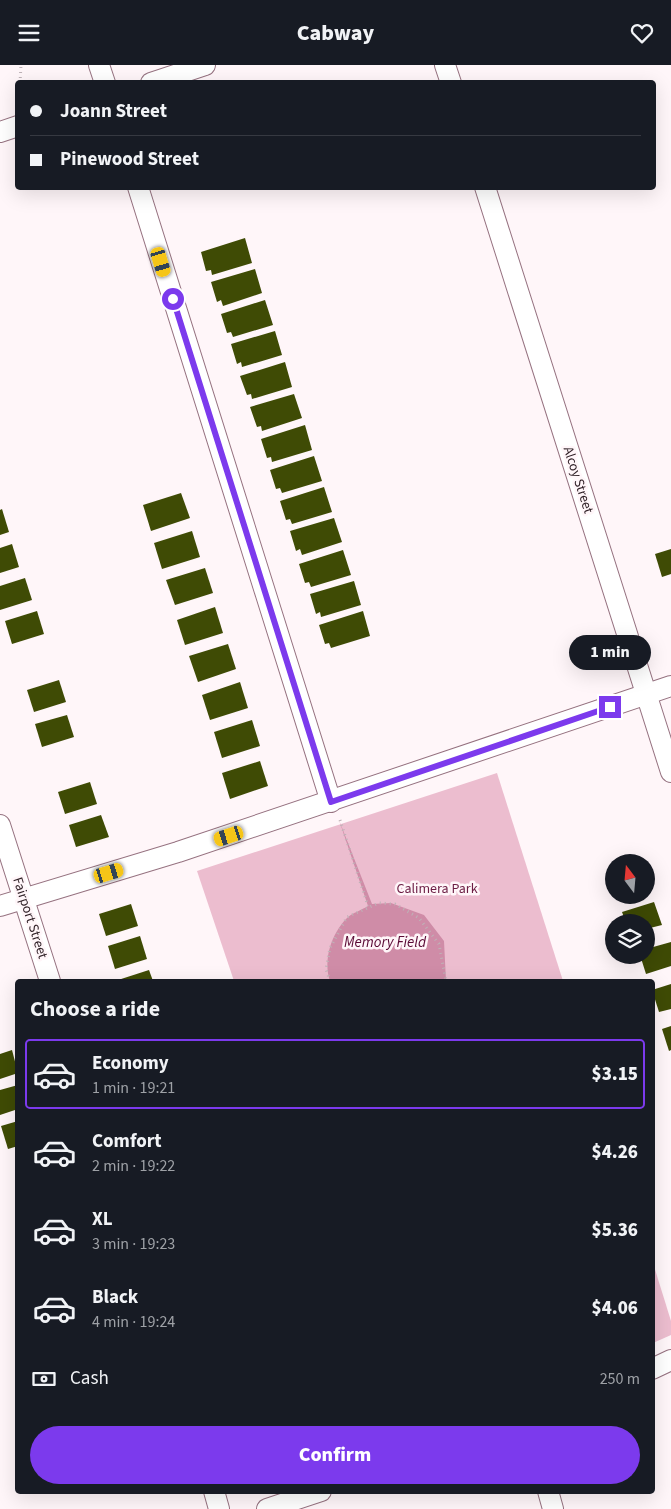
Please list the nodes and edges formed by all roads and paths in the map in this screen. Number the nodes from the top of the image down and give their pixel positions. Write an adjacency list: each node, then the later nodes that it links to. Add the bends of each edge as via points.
1 (21, 65): 5 (path)
2 (100, 65): 6 (street)
3 (205, 65): 7 (street)
4 (445, 65): 8 (street)
5 (20, 80)
6 (104, 80)
7 (161, 80)
8 (450, 80)
9 (15, 127): 10 (street)
10 (0, 132)
11 (139, 190): 16 (street)
12 (486, 190): 14 (street, Alcoy Street)
13 (671, 686): 14 (street)
14 (647, 694): 15 (street, Alcoy Street); 16 (street)
15 (671, 772)
16 (335, 811): 18 (street, via 178,852); 20 (path)
17 (0, 825): 18 (street, Fairport Street)
18 (24, 899): 19 (street); 21 (street, Fairport Street)
19 (0, 906)
20 (368, 906): 22 (path, via 347,917 330,948 326,969); 23 (path, via 395,904 419,918 439,944)
21 (49, 979)
22 (329, 979)
23 (446, 979)
24 (671, 1360): 25 (street)
25 (655, 1368)
26 (215, 1494): 29 (street)
27 (312, 1494): 30 (street)
28 (549, 1494): 31 (street)
29 (219, 1509)
30 (267, 1509)
31 (553, 1509)

